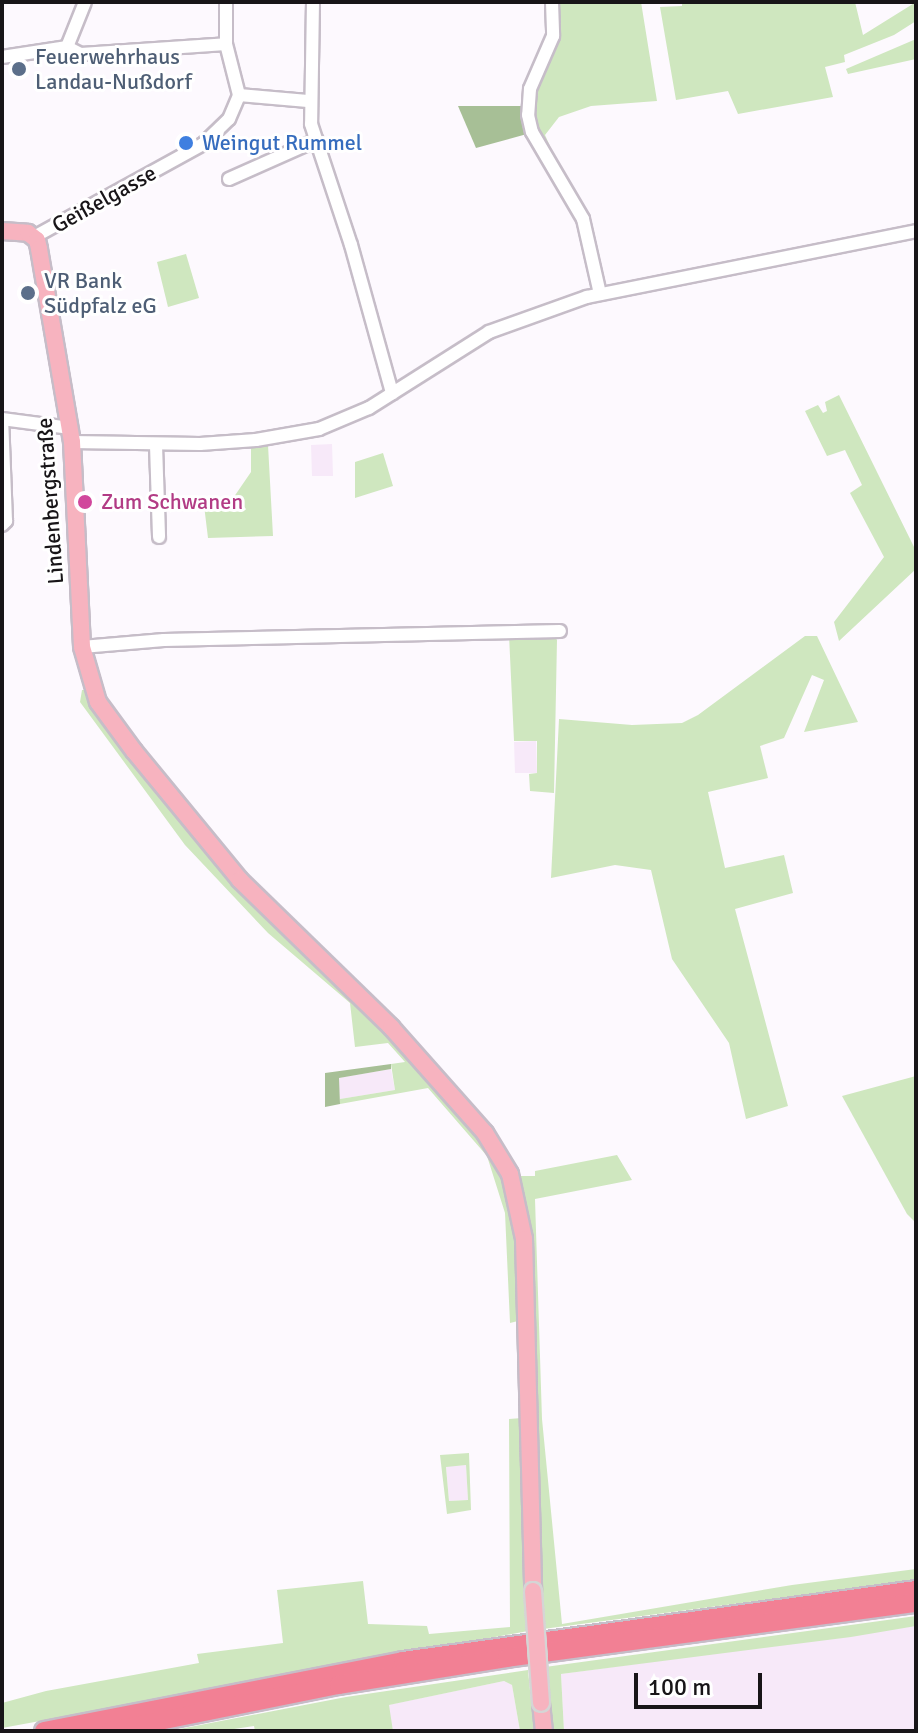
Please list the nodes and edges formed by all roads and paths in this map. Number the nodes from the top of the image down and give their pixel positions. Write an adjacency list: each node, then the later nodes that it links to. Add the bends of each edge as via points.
1 (85, 2): 6 (street)
2 (226, 2): 5 (street)
3 (313, 2): 9 (street)
4 (552, 2): 15 (street, via 553,36 530,89 528,115 532,132 583,219)
5 (226, 44): 6 (street, via 81,54); 8 (street)
6 (67, 47): 7 (street)
7 (2, 57)
8 (239, 95): 9 (street); 14 (street, Geißelgasse, via 229,119 203,144)
9 (308, 101): 10 (street)
10 (318, 143): 11 (street); 16 (street)
11 (229, 179)
12 (2, 231): 14 (main road)
13 (916, 231): 15 (street)
14 (34, 237): 18 (main road, Lindenbergstraße)
15 (600, 294): 16 (street, via 489,332)
16 (392, 393): 19 (street, via 349,419 319,429 256,440)
17 (2, 419): 18 (street); 20 (street)
18 (71, 435): 19 (street); 23 (main road, Lindenbergstraße)
19 (156, 445): 21 (street)
20 (2, 525)
21 (159, 537)
22 (560, 631): 23 (street, via 164,640)
23 (82, 647): 28 (main road, Lindenbergstraße, bridge, via 98,702 134,751 240,880 400,1038 485,1133 510,1174 525,1251 533,1591)
24 (916, 1590): 26 (highway, via 403,1661)
25 (916, 1603): 27 (highway, via 492,1660)
26 (44, 1731)
27 (110, 1731)
28 (544, 1731)

